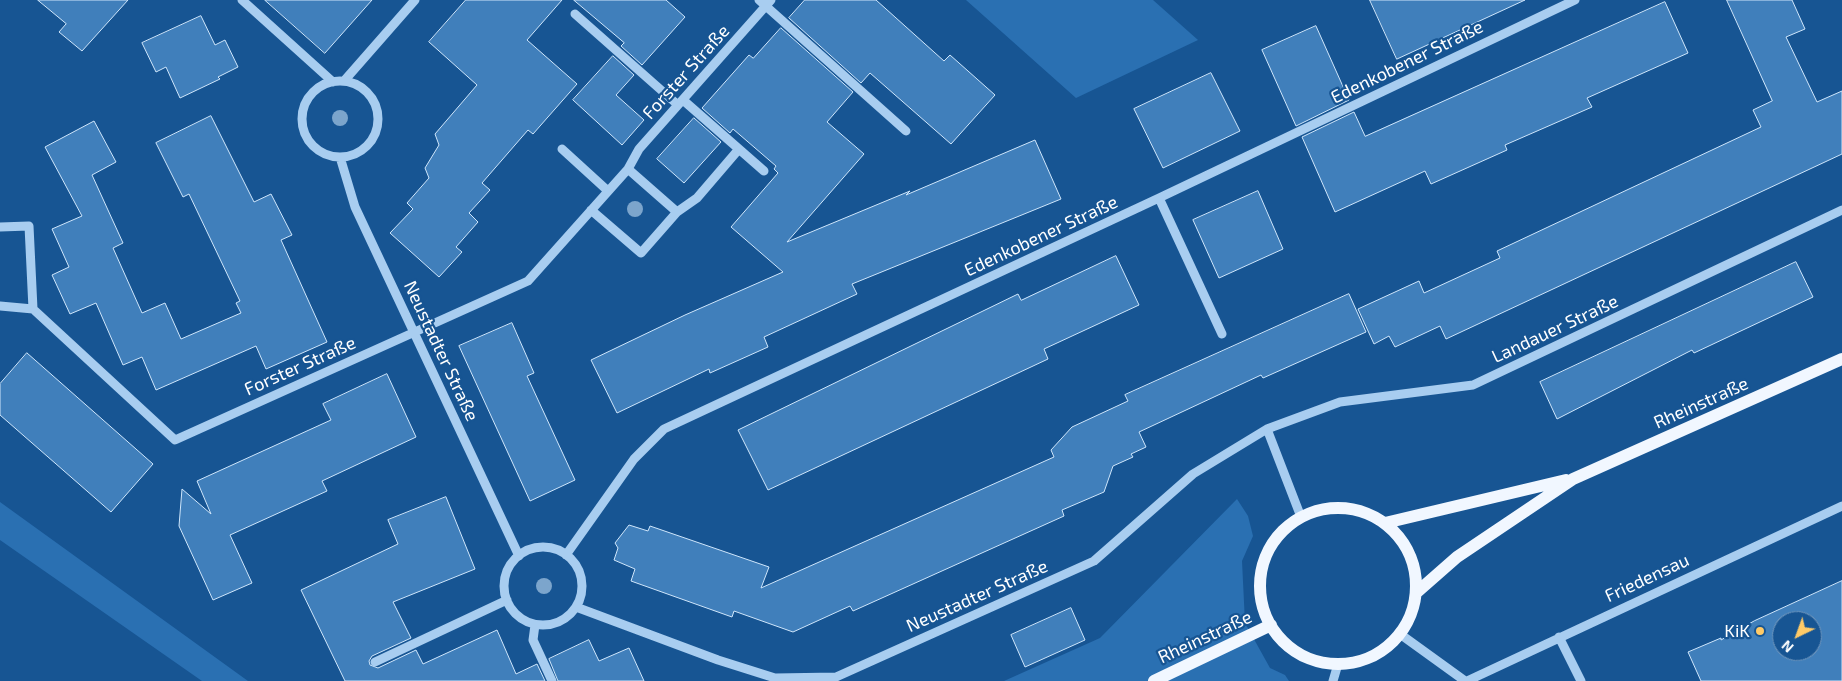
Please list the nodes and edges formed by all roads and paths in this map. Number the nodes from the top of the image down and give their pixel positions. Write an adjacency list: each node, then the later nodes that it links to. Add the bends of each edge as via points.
1 (242, 0): 7 (street)
2 (415, 0): 6 (street)
3 (1574, 0): 16 (street, Edenkobener Straße)
4 (765, 2): 8 (street, Forster Straße); 9 (street)
5 (575, 14): 8 (street)
6 (344, 81): 7 (street); 12 (street, via 367,92 374,103 378,121 372,140 364,149)
7 (333, 82): 12 (street, via 311,94 302,117 306,134 317,149)
8 (681, 103): 11 (street); 13 (street, Forster Straße, via 639,149)
9 (906, 131)
10 (562, 149): 15 (street)
11 (739, 150): 14 (street); 19 (street, via 696,198)
12 (340, 157): 23 (street, Neustadter Straße, via 355,207)
13 (628, 169): 15 (street, Forster Straße); 19 (street)
14 (764, 171)
15 (608, 191): 17 (street, Forster Straße)
16 (1159, 198): 24 (street); 31 (street, Edenkobener Straße, via 664,429 634,458)
17 (591, 210): 19 (street, via 641,253); 23 (street, Forster Straße, via 528,282)
18 (1842, 210): 26 (street, Landauer Straße, via 1474,385 1340,402)
19 (677, 212)
20 (0, 227): 22 (street, via 29,226)
21 (0, 306): 22 (street)
22 (33, 309): 23 (street, Forster Straße, via 175,440)
23 (415, 332): 32 (street, Neustadter Straße)
24 (1222, 334)
25 (1842, 359): 27 (main road, Rheinstraße)
26 (1267, 429): 29 (street); 35 (street, Neustadter Straße, via 1193,474 1094,561 836,677 775,678)
27 (1574, 479): 30 (main road, Rheinstraße); 33 (main road, Rheinstraße, via 1457,557)
28 (1842, 506): 39 (street, Friedensau)
29 (1301, 517): 30 (main road, via 1322,509 1344,508 1365,513); 37 (main road, via 1282,532 1267,553 1260,577 1262,602)
30 (1385, 523): 33 (main road, via 1403,542 1414,566)
31 (566, 555): 32 (street, via 548,548 537,548); 35 (street, via 580,574 581,597)
32 (519, 556): 34 (street, via 506,576)
33 (1416, 593): 38 (main road, via 1411,614)
34 (507, 600): 36 (street, via 513,611); 40 (street)
35 (576, 607): 36 (street, via 559,622)
36 (535, 625): 42 (street, via 533,640)
37 (1271, 625): 41 (main road, via 1283,641 1300,653 1318,661); 43 (main road, Rheinstraße)
38 (1400, 634): 41 (main road, via 1383,650 1362,660); 45 (street, Friedensau)
39 (1559, 638): 45 (street, Friedensau); 46 (street)
40 (375, 662)
41 (1338, 664): 44 (street)
42 (552, 681)
43 (1154, 681)
44 (1333, 681)
45 (1466, 681)
46 (1581, 681)

